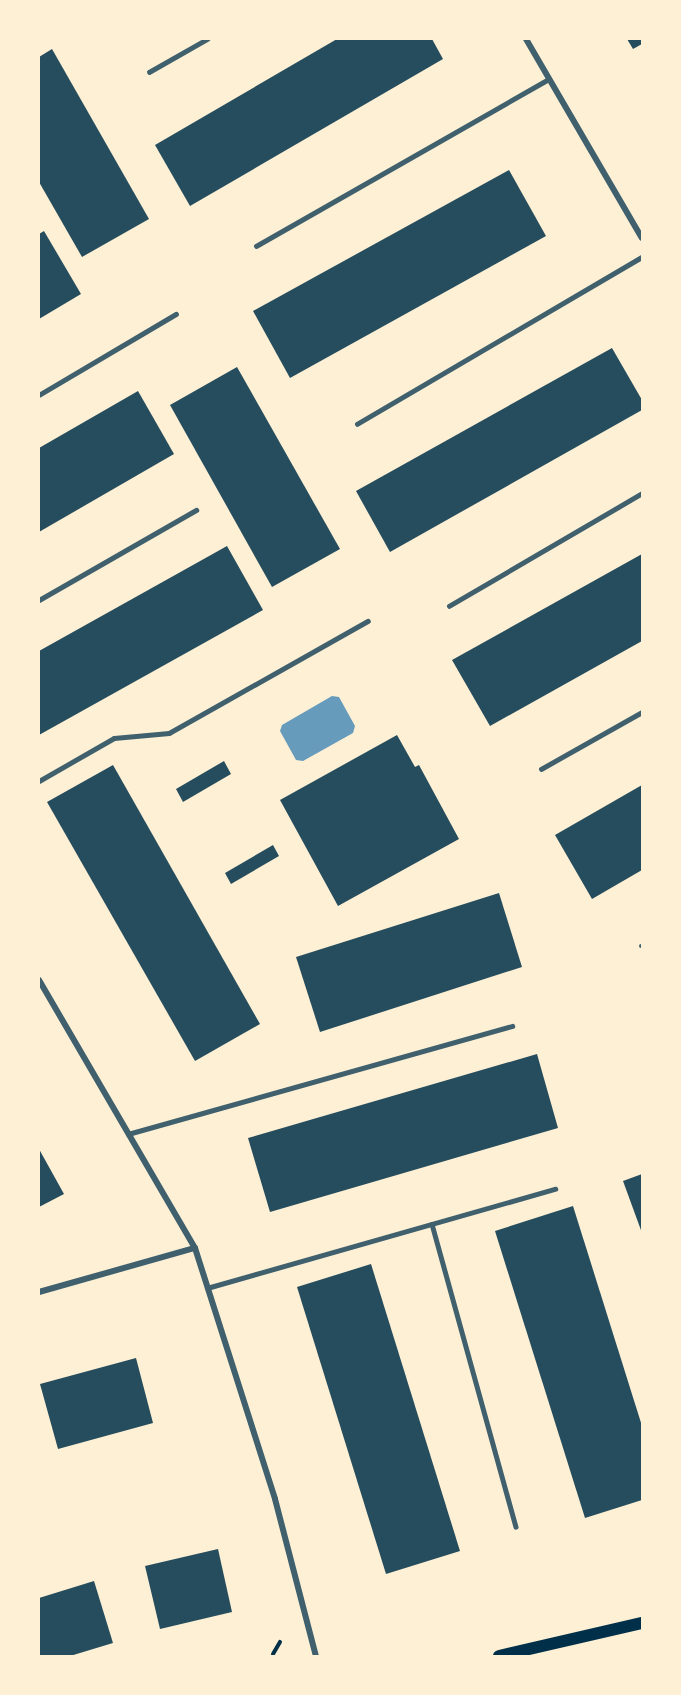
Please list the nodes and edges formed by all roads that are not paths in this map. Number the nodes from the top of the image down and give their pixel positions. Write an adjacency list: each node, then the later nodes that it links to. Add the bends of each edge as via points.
1 (207, 39): 3 (lane)
2 (526, 39): 4 (street)
3 (149, 72)
4 (549, 79): 5 (street); 6 (lane)
5 (642, 238)
6 (256, 246)
7 (642, 257): 10 (lane)
8 (176, 314): 9 (lane)
9 (39, 395)
10 (357, 424)
11 (642, 493): 14 (lane)
12 (196, 510): 13 (lane)
13 (39, 600)
14 (449, 606)
15 (368, 621): 18 (lane, via 169,733 114,738)
16 (642, 712): 17 (lane)
17 (541, 769)
18 (39, 781)
19 (39, 980): 21 (street)
20 (512, 1026): 21 (lane)
21 (128, 1134): 24 (street)
22 (555, 1189): 23 (lane)
23 (432, 1224): 25 (lane); 27 (lane)
24 (195, 1248): 25 (street); 26 (street)
25 (207, 1288): 29 (street, via 278,1509)
26 (39, 1292)
27 (516, 1527)
28 (642, 1623): 30 (main road)
29 (316, 1656)
30 (499, 1656)

